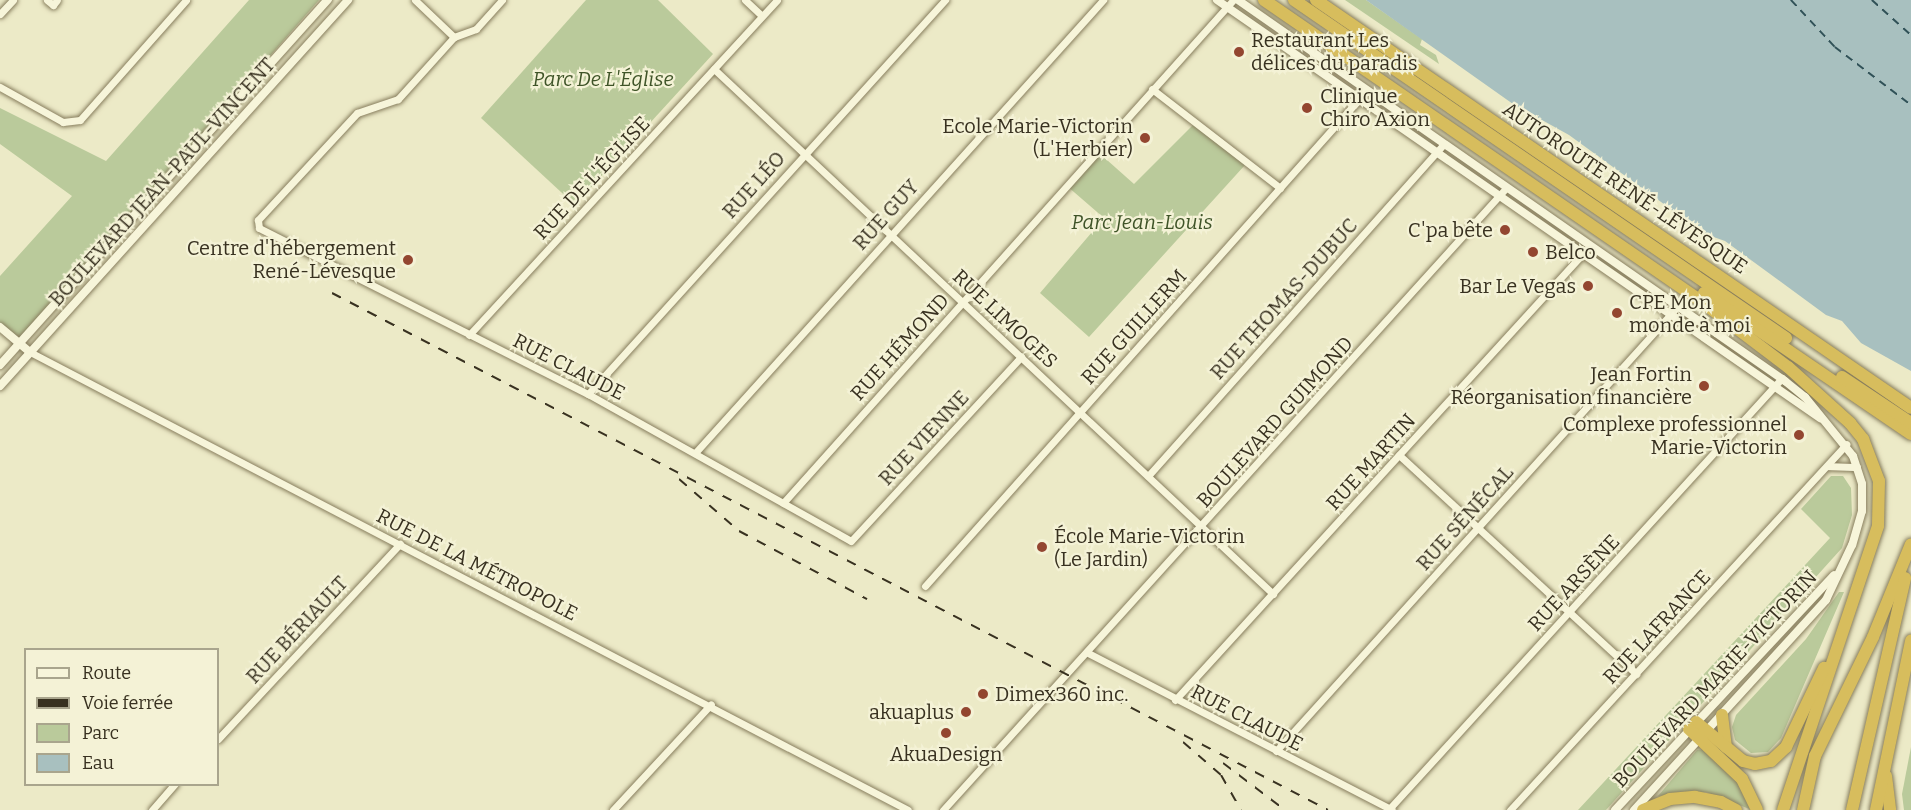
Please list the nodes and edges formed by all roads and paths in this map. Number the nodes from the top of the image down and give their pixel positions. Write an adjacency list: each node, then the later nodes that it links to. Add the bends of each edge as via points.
1 (13, 0): 20 (street)
2 (47, 0): 3 (street, via 53,5)
3 (57, 0)
4 (186, 0): 24 (street, via 80,120 63,122)
5 (328, 0): 33 (street, BOULEVARD JEAN-PAUL-VINCENT)
6 (348, 0): 34 (street, BOULEVARD JEAN-PAUL-VINCENT)
7 (415, 0): 22 (street)
8 (502, 0): 22 (street, via 476,29)
9 (745, 0): 21 (street)
10 (777, 0): 21 (street, RUE DE L'ÉGLISE)
11 (945, 0): 30 (street, RUE LÉO)
12 (1103, 0): 36 (street, RUE GUY)
13 (1217, 0): 19 (street, BOULEVARD MARIE-VICTORIN)
14 (1238, 0): 26 (street, BOULEVARD MARIE-VICTORIN)
15 (1264, 0): 73 (highway, via 1698,298 1788,367 1850,423 1875,464 1881,508)
16 (1278, 0): 56 (highway)
17 (1294, 0): 55 (highway, AUTOROUTE RENÉ-LÉVESQUE)
18 (1316, 0): 52 (highway, AUTOROUTE RENÉ-LÉVESQUE)
19 (1230, 4): 25 (street, RUE HÉMOND); 27 (street, BOULEVARD MARIE-VICTORIN)
20 (0, 14)
21 (762, 16): 23 (street, RUE DE L'ÉGLISE)
22 (454, 37): 43 (street, RUE CLAUDE, via 398,99 357,113 258,220 265,234)
23 (714, 69): 30 (street, RUE LIMOGES); 43 (street, RUE DE L'ÉGLISE)
24 (0, 87)
25 (1152, 89): 32 (street); 39 (street, RUE HÉMOND)
26 (1367, 90): 27 (street, RUE GUILLERM); 28 (street, BOULEVARD MARIE-VICTORIN)
27 (1360, 99): 29 (street, BOULEVARD MARIE-VICTORIN); 32 (street, RUE GUILLERM)
28 (1444, 144): 29 (street, RUE THOMAS-DUBUC); 31 (street, BOULEVARD MARIE-VICTORIN)
29 (1437, 153): 35 (street, BOULEVARD MARIE-VICTORIN); 62 (street, RUE THOMAS-DUBUC)
30 (804, 154): 36 (street, RUE LIMOGES); 51 (street, RUE LÉO)
31 (1507, 187): 35 (street, BOULEVARD GUIMOND); 37 (street, BOULEVARD MARIE-VICTORIN)
32 (1280, 188): 53 (street, RUE GUILLERM)
33 (157, 189): 34 (street); 44 (street, BOULEVARD JEAN-PAUL-VINCENT)
34 (170, 197): 45 (street, BOULEVARD JEAN-PAUL-VINCENT)
35 (1500, 197): 38 (street, BOULEVARD MARIE-VICTORIN); 64 (street, BOULEVARD GUIMOND)
36 (890, 235): 39 (street, RUE LIMOGES); 58 (street, RUE GUY)
37 (1590, 245): 38 (street, RUE MARTIN); 40 (street, BOULEVARD MARIE-VICTORIN)
38 (1583, 255): 41 (street, BOULEVARD MARIE-VICTORIN); 59 (street, RUE MARTIN)
39 (962, 302): 46 (street, RUE LIMOGES); 63 (street, RUE HÉMOND)
40 (1678, 306): 41 (street, RUE SÉNÉCAL); 48 (street, BOULEVARD MARIE-VICTORIN)
41 (1671, 316): 50 (street, BOULEVARD MARIE-VICTORIN); 65 (street, RUE SÉNÉCAL)
42 (0, 327): 44 (street)
43 (469, 335): 51 (street, RUE CLAUDE)
44 (19, 344): 45 (street); 47 (street, BOULEVARD JEAN-PAUL-VINCENT)
45 (30, 352): 49 (street, BOULEVARD JEAN-PAUL-VINCENT); 67 (street, RUE DE LA MÉTROPOLE)
46 (1021, 357): 53 (street, RUE LIMOGES); 66 (street, RUE VIENNE)
47 (0, 365)
48 (1782, 378): 50 (street, RUE ARSÈNE); 54 (street, BOULEVARD MARIE-VICTORIN)
49 (0, 386)
50 (1775, 388): 54 (street, BOULEVARD MARIE-VICTORIN); 72 (street, RUE ARSÈNE)
51 (588, 394): 58 (street, RUE CLAUDE)
52 (1911, 408)
53 (1080, 412): 62 (street, RUE LIMOGES); 70 (street, RUE GUILLERM)
54 (1826, 421): 57 (street, BOULEVARD MARIE-VICTORIN)
55 (1911, 423)
56 (1911, 434)
57 (1846, 444): 60 (street, RUE LAFRANCE); 61 (street, BOULEVARD MARIE-VICTORIN)
58 (695, 453): 63 (street, RUE CLAUDE)
59 (1399, 455): 65 (street); 71 (street, RUE MARTIN)
60 (1828, 466): 61 (street); 76 (street, RUE LAFRANCE)
61 (1857, 467): 69 (street, BOULEVARD MARIE-VICTORIN, via 1862,511)
62 (1148, 476): 64 (street, RUE LIMOGES)
63 (783, 503): 66 (street, RUE CLAUDE)
64 (1202, 527): 71 (street, RUE LIMOGES); 75 (street, BOULEVARD GUIMOND)
65 (1479, 527): 72 (street); 84 (street, RUE SÉNÉCAL)
66 (851, 541)
67 (400, 544): 78 (street, RUE DE LA MÉTROPOLE); 82 (street, RUE BÉRIAULT)
68 (1911, 546): 99 (highway, via 1873,638 1815,756); 100 (highway)
69 (1839, 571): 79 (street, BOULEVARD MARIE-VICTORIN, via 1815,615); 80 (street, BOULEVARD MARIE-VICTORIN)
70 (925, 586)
71 (1273, 594): 77 (street, RUE MARTIN)
72 (1571, 611): 76 (street); 87 (street, RUE ARSÈNE)
73 (1842, 632): 83 (highway, via 1781,754 1755,764 1743,761); 98 (highway)
74 (1911, 641): 85 (highway)
75 (1088, 653): 77 (street, RUE CLAUDE); 91 (street, BOULEVARD GUIMOND)
76 (1636, 674): 92 (street, RUE LAFRANCE)
77 (1175, 700): 84 (street, RUE CLAUDE)
78 (711, 704): 89 (street); 90 (street, RUE DE LA MÉTROPOLE)
79 (1722, 716): 81 (street, BOULEVARD MARIE-VICTORIN); 83 (highway)
80 (1693, 726): 81 (highway); 93 (street, BOULEVARD MARIE-VICTORIN)
81 (1703, 735): 83 (highway); 94 (street, BOULEVARD MARIE-VICTORIN); 97 (highway, via 1746,784)
82 (219, 738)
83 (1725, 747)
84 (1276, 751): 87 (street, RUE CLAUDE)
85 (1885, 766): 101 (highway); 102 (highway)
86 (174, 786): 88 (street)
87 (1391, 809)
88 (152, 810)
89 (613, 810)
90 (908, 810)
91 (943, 810)
92 (1510, 810)
93 (1615, 810)
94 (1634, 810)
95 (1643, 810): 96 (highway, via 1670,799 1695,797)
96 (1736, 810)
97 (1757, 810)
98 (1783, 810)
99 (1803, 810)
100 (1852, 810)
101 (1876, 810)
102 (1890, 810)

